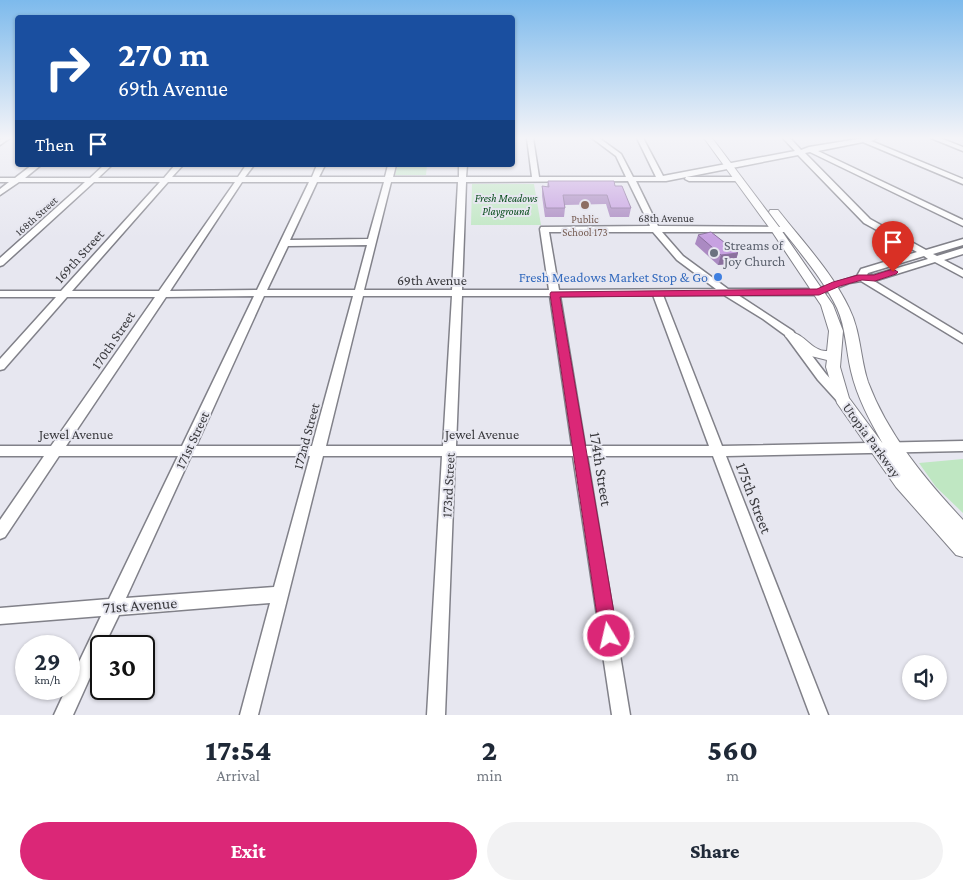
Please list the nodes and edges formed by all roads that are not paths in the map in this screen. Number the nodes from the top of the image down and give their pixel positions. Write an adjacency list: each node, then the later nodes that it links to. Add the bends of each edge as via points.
1 (29, 171): 26 (street)
2 (101, 171): 27 (street, 168th Street)
3 (173, 171): 28 (street, 169th Street)
4 (246, 171): 17 (street, 170th Street)
5 (318, 171): 18 (street, 171st Street)
6 (390, 171): 19 (street, 172nd Street)
7 (463, 171): 20 (street, 173rd Street)
8 (535, 171): 21 (street)
9 (627, 171): 22 (street)
10 (657, 171): 23 (street)
11 (700, 171): 23 (street)
12 (735, 171): 24 (main road, Utopia Parkway)
13 (738, 171): 34 (main road, Utopia Parkway)
14 (817, 171): 38 (street, via 867,221)
15 (855, 171): 31 (street)
16 (939, 171): 29 (street)
17 (241, 179): 18 (street); 28 (street); 48 (street, 170th Street)
18 (314, 179): 19 (street); 36 (street, 171st Street)
19 (388, 179): 20 (street); 35 (street, 172nd Street)
20 (462, 179): 21 (street); 51 (street, 173rd Street)
21 (536, 179): 22 (street)
22 (630, 179): 23 (street); 33 (street)
23 (661, 179): 24 (street)
24 (738, 179): 34 (main road, Utopia Parkway)
25 (0, 180): 26 (street)
26 (18, 180): 27 (street); 30 (street)
27 (92, 180): 28 (street); 40 (street, 168th Street)
28 (166, 180): 47 (street, 169th Street)
29 (963, 182)
30 (0, 193)
31 (963, 223)
32 (544, 229): 33 (street, 68th Avenue); 52 (street, 174th Street)
33 (655, 229): 34 (street, 68th Avenue); 45 (street, via 680,258)
34 (781, 229): 43 (main road, Utopia Parkway)
35 (372, 242): 36 (street); 50 (street, 172nd Street)
36 (285, 243): 49 (street, 171st Street)
37 (962, 246): 38 (street, 69th Avenue); 39 (street, 69th Avenue)
38 (926, 253): 39 (street); 42 (street, 69th Avenue, via 864,272)
39 (936, 259): 41 (street); 42 (street, 69th Avenue, via 875,278)
40 (0, 263)
41 (963, 274)
42 (861, 277): 43 (street, 69th Avenue); 54 (street)
43 (824, 290): 45 (street, 69th Avenue); 55 (main road, Utopia Parkway, via 836,331); 59 (main road, Utopia Parkway, via 842,306 849,324 857,371)
44 (657, 293): 45 (street, 69th Avenue); 52 (street, 69th Avenue); 66 (street, 175th Street)
45 (727, 293): 53 (street)
46 (0, 294): 47 (street, 69th Avenue)
47 (64, 294): 48 (street, 69th Avenue); 56 (street, 169th Street)
48 (162, 294): 49 (street, 69th Avenue); 60 (street, 170th Street)
49 (261, 294): 50 (street, 69th Avenue); 61 (street, 171st Street)
50 (359, 294): 51 (street, 69th Avenue); 62 (street, 172nd Street)
51 (457, 294): 52 (street, 69th Avenue); 63 (street, 173rd Street)
52 (555, 294): 65 (street, 174th Street)
53 (792, 336): 55 (main road, via 820,356 827,358); 57 (street)
54 (963, 340)
55 (834, 354): 57 (main road, Utopia Parkway, via 832,367)
56 (0, 366)
57 (842, 399): 59 (main road, Utopia Parkway)
58 (963, 446): 59 (street, Jewel Avenue)
59 (886, 449): 66 (street, Jewel Avenue); 68 (main road, Utopia Parkway); 69 (main road, Utopia Parkway, via 926,510)
60 (55, 450): 61 (street, Jewel Avenue); 64 (street, Jewel Avenue); 67 (street, 170th Street)
61 (188, 450): 62 (street, Jewel Avenue); 71 (street, 171st Street)
62 (318, 450): 63 (street, Jewel Avenue); 70 (street, 172nd Street)
63 (449, 450): 65 (street, Jewel Avenue); 75 (street, 173rd Street)
64 (0, 451)
65 (580, 451): 66 (street, Jewel Avenue); 76 (street, 174th Street)
66 (717, 451): 77 (street, 175th Street)
67 (0, 532)
68 (963, 532)
69 (963, 549)
70 (281, 594): 71 (street, 71st Avenue); 74 (street, 172nd Street)
71 (113, 607): 72 (street, 71st Avenue); 73 (street, 171st Street)
72 (0, 616)
73 (62, 715)
74 (249, 715)
75 (436, 715)
76 (621, 715)
77 (820, 715)

